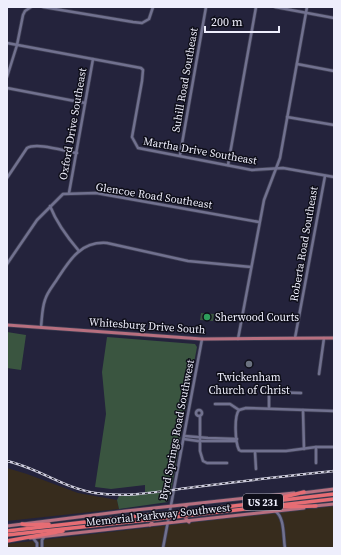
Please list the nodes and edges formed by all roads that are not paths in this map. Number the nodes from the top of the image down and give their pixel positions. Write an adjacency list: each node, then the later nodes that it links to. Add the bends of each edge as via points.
1 (31, 7): 11 (street, via 23,15)
2 (43, 7): 3 (street, via 142,23 149,19)
3 (153, 7)
4 (206, 7): 23 (street, Suhill Road Southeast)
5 (256, 7): 24 (street)
6 (275, 7): 8 (street)
7 (307, 7): 8 (street)
8 (306, 13): 9 (street); 13 (street)
9 (334, 18)
10 (7, 43): 11 (street, Martha Drive Southeast)
11 (17, 45): 12 (street, Martha Drive Southeast); 15 (street)
12 (94, 59): 19 (street, Oxford Drive Southeast); 23 (street, Martha Drive Southeast, via 137,66 142,70 132,137 134,144 138,148)
13 (297, 64): 16 (street); 20 (street)
14 (7, 67): 15 (street)
15 (11, 68): 17 (street)
16 (334, 71)
17 (7, 77)
18 (7, 88): 19 (street)
19 (86, 103): 22 (street, Oxford Drive Southeast)
20 (287, 117): 21 (street); 25 (street)
21 (334, 125)
22 (76, 153): 27 (street, via 30,146); 29 (street, Oxford Drive Southeast)
23 (180, 155): 24 (street, Martha Drive Southeast)
24 (228, 165): 25 (street, Martha Drive Southeast, via 252,170)
25 (277, 168): 26 (street, Martha Drive Southeast); 31 (street, via 264,200)
26 (325, 176): 28 (street, Martha Drive Southeast); 37 (street, Roberta Road Southeast)
27 (7, 178)
28 (334, 178)
29 (69, 193): 30 (street, via 63,194); 31 (street, Glencoe Road Southeast, via 96,193)
30 (50, 206): 32 (street, via 56,221); 33 (street, via 37,220)
31 (259, 222): 34 (street)
32 (78, 251): 34 (street, via 97,242 188,261); 36 (street, via 45,299)
33 (7, 264)
34 (251, 268): 41 (street)
35 (7, 325): 36 (main road, Whitesburg Drive South)
36 (41, 327): 40 (main road, Whitesburg Drive South)
37 (296, 338): 38 (main road, Whitesburg Drive South); 41 (main road, Whitesburg Drive South)
38 (324, 338): 39 (main road, Whitesburg Drive South); 42 (street)
39 (334, 338)
40 (202, 339): 41 (main road, Whitesburg Drive South); 50 (street, Byrd Springs Road Southwest)
41 (238, 339)
42 (319, 374)
43 (301, 392): 45 (street, via 269,392)
44 (215, 404): 46 (street, via 230,404)
45 (269, 408): 46 (street); 47 (street)
46 (239, 410): 53 (street, via 236,416)
47 (303, 410): 48 (street); 56 (street)
48 (334, 411)
49 (200, 417): 51 (street)
50 (185, 436): 51 (street); 52 (street, Byrd Springs Road Southwest)
51 (200, 439): 52 (street); 53 (street); 58 (street, via 203,461)
52 (184, 440): 68 (street, Byrd Springs Road Southwest)
53 (236, 440): 57 (street, via 238,450)
54 (316, 447): 55 (street); 56 (street); 59 (street)
55 (334, 447)
56 (304, 449): 57 (street)
57 (256, 452): 60 (street)
58 (227, 463)
59 (316, 463)
60 (256, 469)
61 (334, 489): 62 (main road, Memorial Parkway Southwest)
62 (304, 492): 65 (highway); 66 (main road, Memorial Parkway Southwest)
63 (334, 494): 65 (highway, Memorial Parkway Southwest / US 231)
64 (334, 499): 70 (highway, Memorial Parkway Southwest / US 231)
65 (253, 503): 74 (highway, Memorial Parkway Southwest / US 231)
66 (189, 504): 68 (main road, Memorial Parkway Southwest); 76 (main road, via 184,508 185,519)
67 (334, 504): 69 (main road, Memorial Parkway Southwest)
68 (170, 506): 71 (main road, Memorial Parkway Southwest); 78 (street, Byrd Springs Road Southwest)
69 (316, 506): 70 (highway); 72 (main road, Memorial Parkway Southwest)
70 (252, 508): 74 (highway, Memorial Parkway Southwest / US 231)
71 (152, 509): 77 (main road, Memorial Parkway Southwest); 81 (main road, via 154,519)
72 (287, 510): 73 (main road, Memorial Parkway Southwest); 75 (street)
73 (274, 511): 75 (street); 76 (main road, Memorial Parkway Southwest)
74 (192, 513): 80 (highway, Memorial Parkway Southwest, bridge)
75 (281, 518): 90 (street)
76 (188, 522): 78 (main road, Memorial Parkway Southwest)
77 (22, 524): 79 (main road, Memorial Parkway Southwest); 80 (highway, via 66,523)
78 (168, 524): 81 (main road, Memorial Parkway Southwest); 89 (street, Byrd Springs Road Southwest)
79 (7, 526)
80 (73, 526): 82 (highway, Memorial Parkway Southwest); 83 (highway, Memorial Parkway Southwest); 86 (highway, via 66,530)
81 (149, 526): 84 (main road, Memorial Parkway Southwest)
82 (7, 532)
83 (7, 535)
84 (44, 537): 85 (main road, Memorial Parkway Southwest); 88 (street)
85 (33, 538): 86 (main road, Memorial Parkway Southwest); 87 (street, via 36,540)
86 (7, 541)
87 (37, 548)
88 (42, 548)
89 (163, 548)
90 (285, 548)

